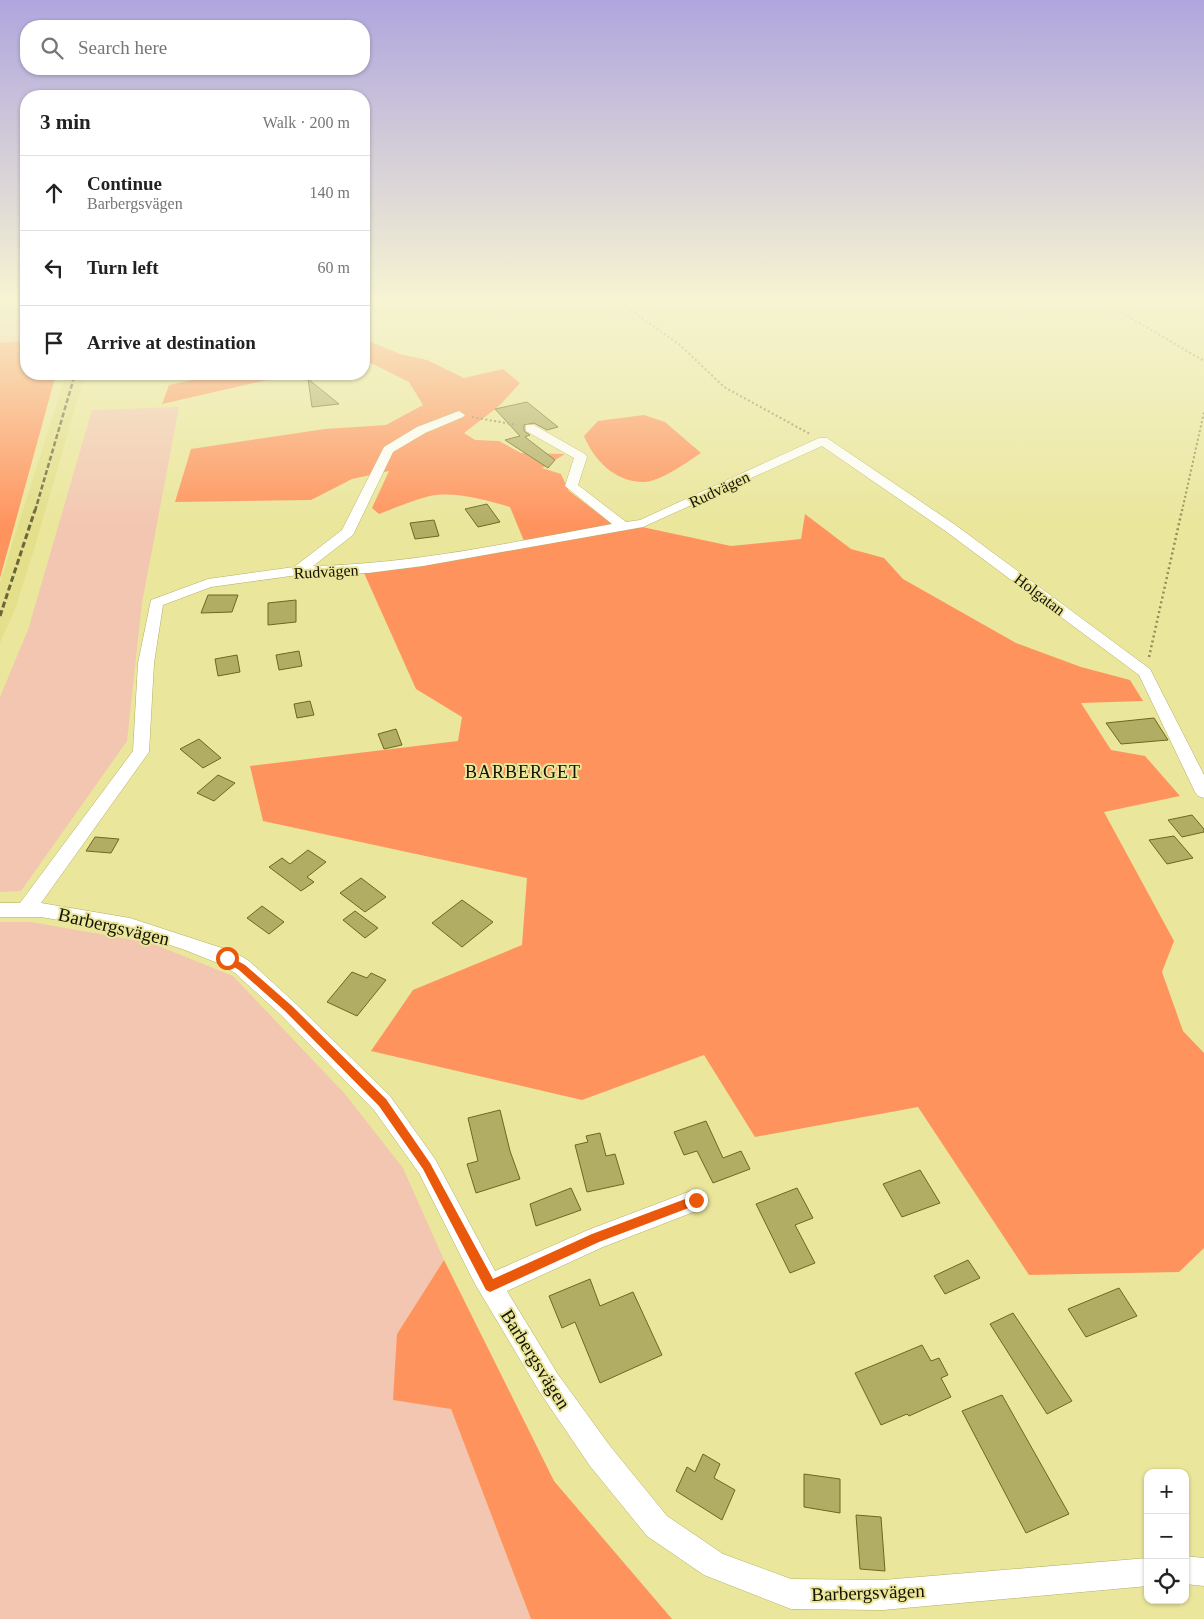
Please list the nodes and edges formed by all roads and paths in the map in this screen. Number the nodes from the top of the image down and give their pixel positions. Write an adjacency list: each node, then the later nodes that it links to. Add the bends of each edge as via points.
1 (712, 376): 5 (path, via 724,387)
2 (1204, 412): 8 (path)
3 (459, 415): 4 (path); 7 (street, via 421,430 388,450 348,532)
4 (530, 428): 6 (street, via 581,457 571,486)
5 (823, 441): 6 (street, Rudvägen, via 642,524); 8 (street, Holgatan, via 949,526)
6 (624, 527): 7 (street, Rudvägen, via 423,562 368,569)
7 (298, 571): 11 (street, Rudvägen, via 208,584 156,603 146,663 141,752)
8 (1145, 672): 9 (street, Holgatan)
9 (1204, 792)
10 (0, 910): 11 (street, Barbergsvägen)
11 (25, 910): 13 (street, Barbergsvägen, via 130,925 201,948 242,967 382,1103 426,1166)
12 (696, 1200): 13 (street, via 596,1238)
13 (490, 1286): 15 (street, Barbergsvägen, via 548,1382 600,1456 657,1526 714,1565 790,1594 883,1595)
14 (1189, 1570): 16 (street)
15 (1144, 1572)
16 (1204, 1572)

